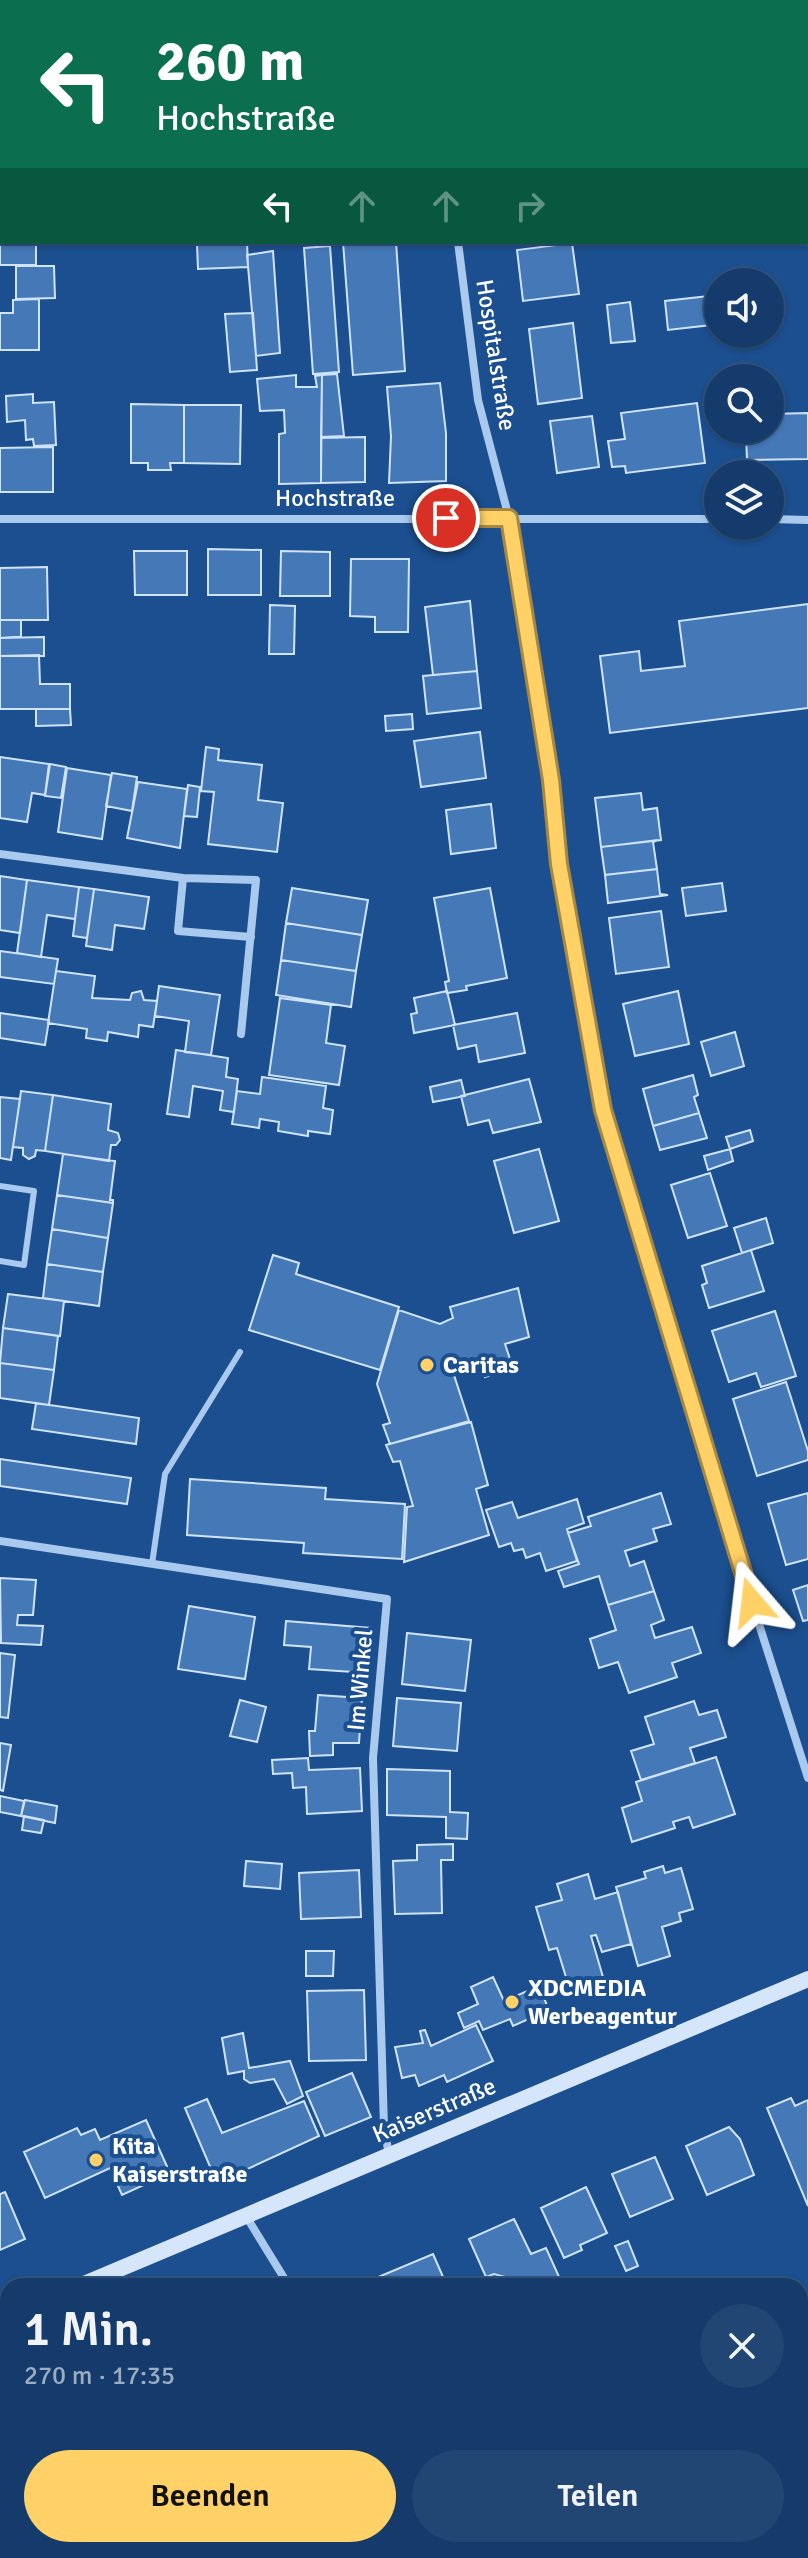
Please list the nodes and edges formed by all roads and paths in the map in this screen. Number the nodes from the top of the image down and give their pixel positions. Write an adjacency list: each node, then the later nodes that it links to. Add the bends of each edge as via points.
1 (458, 244): 2 (street, Hospitalstraße, via 478,400)
2 (509, 518): 3 (street, Hochstraße); 4 (street, Hochstraße); 16 (street, Hospitalstraße, via 551,780 559,864 603,1110)
3 (0, 519)
4 (704, 519)
5 (784, 519): 6 (street)
6 (808, 520)
7 (0, 854): 8 (street)
8 (183, 878): 9 (street, via 178,931); 9 (street, via 256,880)
9 (251, 937): 10 (street)
10 (241, 1034)
11 (0, 1186): 12 (lane, via 34,1191 24,1265)
12 (0, 1261)
13 (240, 1352): 15 (lane, via 165,1474)
14 (0, 1541): 15 (street, Im Winkel)
15 (152, 1564): 18 (street, Im Winkel, via 387,1599 373,1758)
16 (808, 1778)
17 (808, 1979): 18 (main road, Kaiserstraße)
18 (389, 2155): 19 (main road, Kaiserstraße)
19 (246, 2216): 20 (main road, Kaiserstraße); 21 (street)
20 (98, 2278)
21 (284, 2278)

